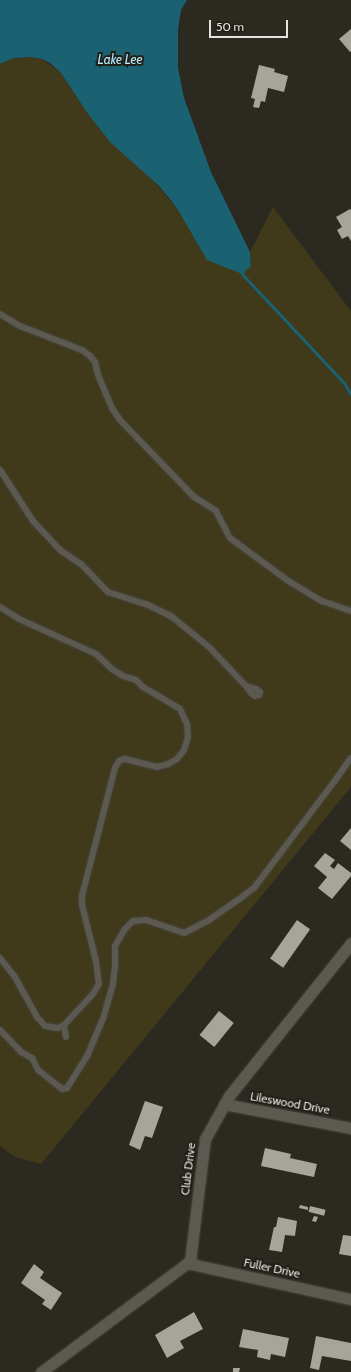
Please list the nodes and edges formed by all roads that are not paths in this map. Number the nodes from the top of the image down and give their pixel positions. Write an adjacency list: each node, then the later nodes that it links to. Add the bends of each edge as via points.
1 (0, 314): 4 (lane, via 20,326 82,350 90,356 95,362 112,408 120,420 194,496 216,511 230,538 290,582 322,601)
2 (0, 470): 5 (lane, via 33,521 60,550 81,564 108,592 146,604 171,616 209,647)
3 (0, 606): 9 (lane, via 19,619 96,654 112,670 136,680 180,710 187,724 188,737 184,750 177,759 157,767 124,759 119,761 115,768 82,896 99,984)
4 (351, 611)
5 (246, 686)
6 (351, 758): 10 (lane, via 254,888 202,924 184,933 146,920 133,921 125,929 115,946 113,983 103,1019 88,1054 67,1088 62,1088 38,1070 32,1058 20,1052)
7 (351, 943): 12 (street, Club Drive)
8 (0, 958): 9 (lane, via 14,977 36,1017 45,1026 58,1028)
9 (64, 1025): 11 (lane)
10 (0, 1030)
11 (66, 1037)
12 (224, 1104): 13 (street, Lileswood Drive); 14 (street, Club Drive, via 206,1139 190,1261)
13 (351, 1128)
14 (187, 1263): 15 (street, Fuller Drive); 16 (street)
15 (351, 1299)
16 (41, 1372)

